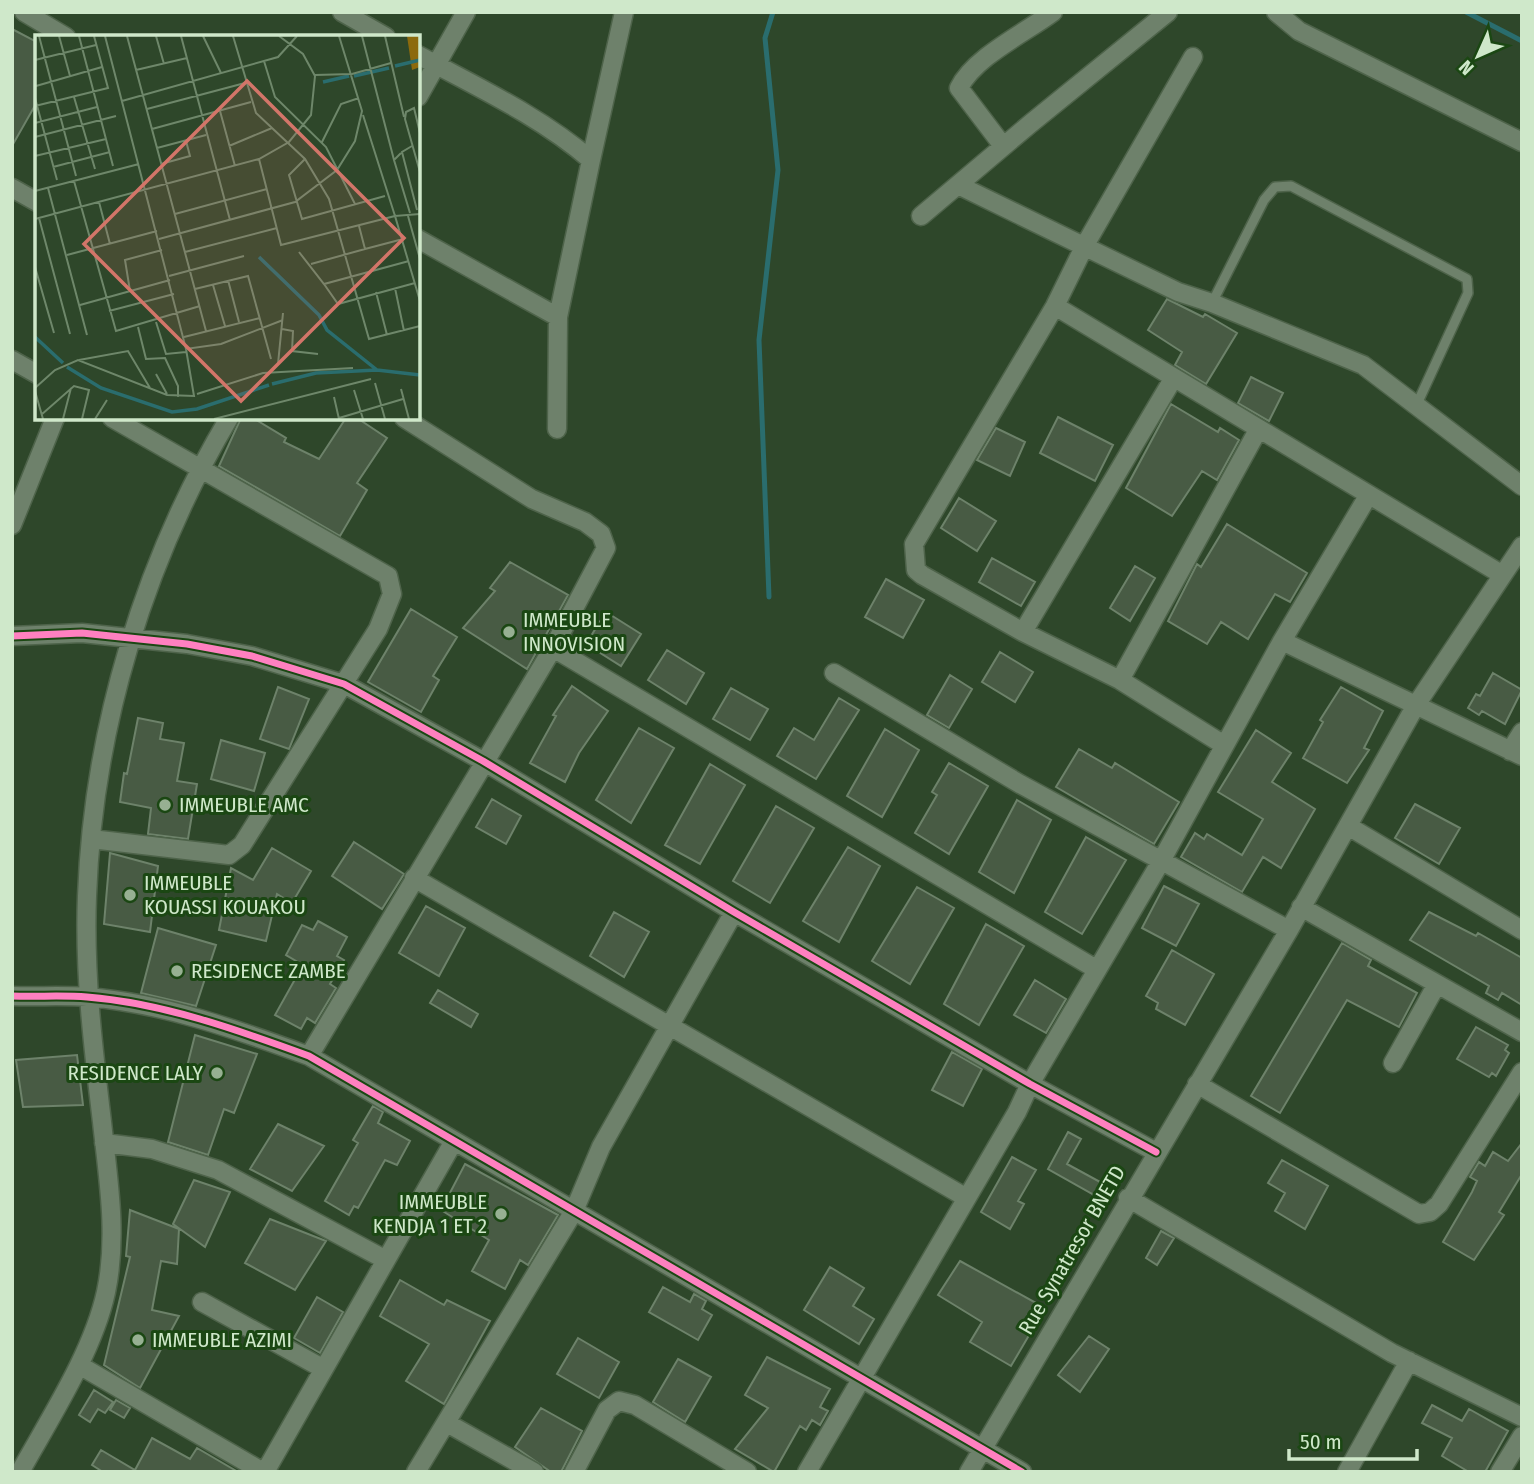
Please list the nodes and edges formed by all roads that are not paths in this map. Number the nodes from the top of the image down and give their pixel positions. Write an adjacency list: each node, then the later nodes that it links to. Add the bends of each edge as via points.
1 (24, 12): 8 (street)
2 (342, 12): 9 (street)
3 (466, 12): 12 (street)
4 (624, 12): 16 (street)
5 (1053, 12): 15 (street, via 1008,42 964,78 959,88)
6 (1168, 12): 15 (street)
7 (1276, 13): 14 (street, via 1299,32)
8 (62, 35)
9 (382, 35)
10 (420, 56): 12 (street)
11 (1193, 57): 22 (street)
12 (437, 65): 13 (street); 16 (street, via 499,97)
13 (420, 94)
14 (1522, 142)
15 (1003, 146): 17 (street)
16 (591, 160): 25 (street)
17 (958, 185): 20 (street); 22 (street)
18 (12, 188): 19 (street)
19 (35, 201)
20 (921, 216)
21 (420, 240): 25 (street)
22 (1085, 245): 23 (street, via 1178,292); 24 (street)
23 (1212, 303): 29 (street, via 1363,365); 29 (lane, via 1264,200 1275,187 1291,186 1467,279 1468,293)
24 (1055, 306): 28 (street); 42 (street, via 914,544 916,570 922,575)
25 (558, 317): 34 (street)
26 (12, 360): 27 (street)
27 (35, 373)
28 (1173, 379): 35 (street); 42 (street)
29 (1417, 404): 37 (street)
30 (54, 420): 39 (street)
31 (115, 420): 36 (street)
32 (228, 420): 36 (street)
33 (407, 420): 46 (street, via 531,499 585,522 601,534 606,548)
34 (557, 429)
35 (1258, 430): 38 (street); 48 (street)
36 (198, 470): 44 (street, via 168,536); 49 (street, via 388,576 393,594 390,604)
37 (1522, 486)
38 (1368, 496): 41 (street); 45 (street)
39 (12, 525)
40 (1522, 546): 41 (street, Rue Synatresor BNETD)
41 (1501, 575): 50 (street, Rue Synatresor BNETD)
42 (1023, 632): 48 (street)
43 (12, 636): 44 (street)
44 (133, 636): 49 (street, via 252,656); 56 (street, via 108,721)
45 (1282, 641): 50 (street); 52 (street)
46 (553, 648): 54 (street); 63 (street)
47 (834, 673): 57 (street)
48 (1120, 680): 52 (street)
49 (344, 684): 54 (street); 56 (street, via 260,820 229,855)
50 (1416, 705): 53 (street); 55 (street, Rue Synatresor BNETD)
51 (1522, 732): 53 (street)
52 (1224, 745): 57 (street)
53 (1516, 754)
54 (483, 761): 58 (street); 60 (street)
55 (1348, 826): 59 (street, Rue Synatresor BNETD); 62 (street)
56 (91, 839): 66 (street)
57 (1160, 863): 61 (street); 63 (street)
58 (414, 878): 67 (street); 69 (street)
59 (1301, 907): 61 (street, Rue Synatresor BNETD); 64 (street)
60 (733, 912): 67 (street); 72 (street)
61 (1289, 930): 73 (street, Rue Synatresor BNETD)
62 (1522, 930)
63 (1096, 969): 72 (street)
64 (1437, 984): 68 (street); 70 (street)
65 (12, 996): 66 (street)
66 (88, 997): 69 (street, via 208,1021); 75 (street)
67 (668, 1025): 77 (street); 79 (street, via 601,1147)
68 (1522, 1032)
69 (309, 1056): 74 (street)
70 (1393, 1063)
71 (1522, 1072): 73 (street, via 1439,1204 1419,1214)
72 (1030, 1084): 76 (street); 77 (street)
73 (1197, 1084): 76 (street, Rue Synatresor BNETD)
74 (454, 1141): 79 (street); 80 (street)
75 (104, 1143): 80 (street, via 152,1149 218,1170); 83 (street, via 112,1215 106,1293)
76 (1156, 1153): 78 (street, Rue Synatresor BNETD)
77 (965, 1197): 85 (street)
78 (1128, 1198): 82 (street); 89 (street, Rue Synatresor BNETD)
79 (574, 1211): 85 (street); 87 (street)
80 (386, 1260): 84 (street)
81 (202, 1302): 84 (street)
82 (1409, 1361): 86 (street); 99 (street)
83 (79, 1365): 90 (street); 91 (street)
84 (322, 1368): 91 (street)
85 (862, 1377): 89 (street); 96 (street)
86 (1522, 1417)
87 (447, 1423): 92 (street); 93 (street)
88 (1522, 1436): 100 (street)
89 (982, 1448): 97 (street, Rue Synatresor BNETD); 98 (street)
90 (20, 1472)
91 (264, 1472)
92 (416, 1472)
93 (534, 1472)
94 (574, 1472): 95 (street, via 607,1410 619,1401 635,1405)
95 (747, 1472)
96 (807, 1472)
97 (969, 1472)
98 (1023, 1472)
99 (1347, 1472)
100 (1500, 1472)

